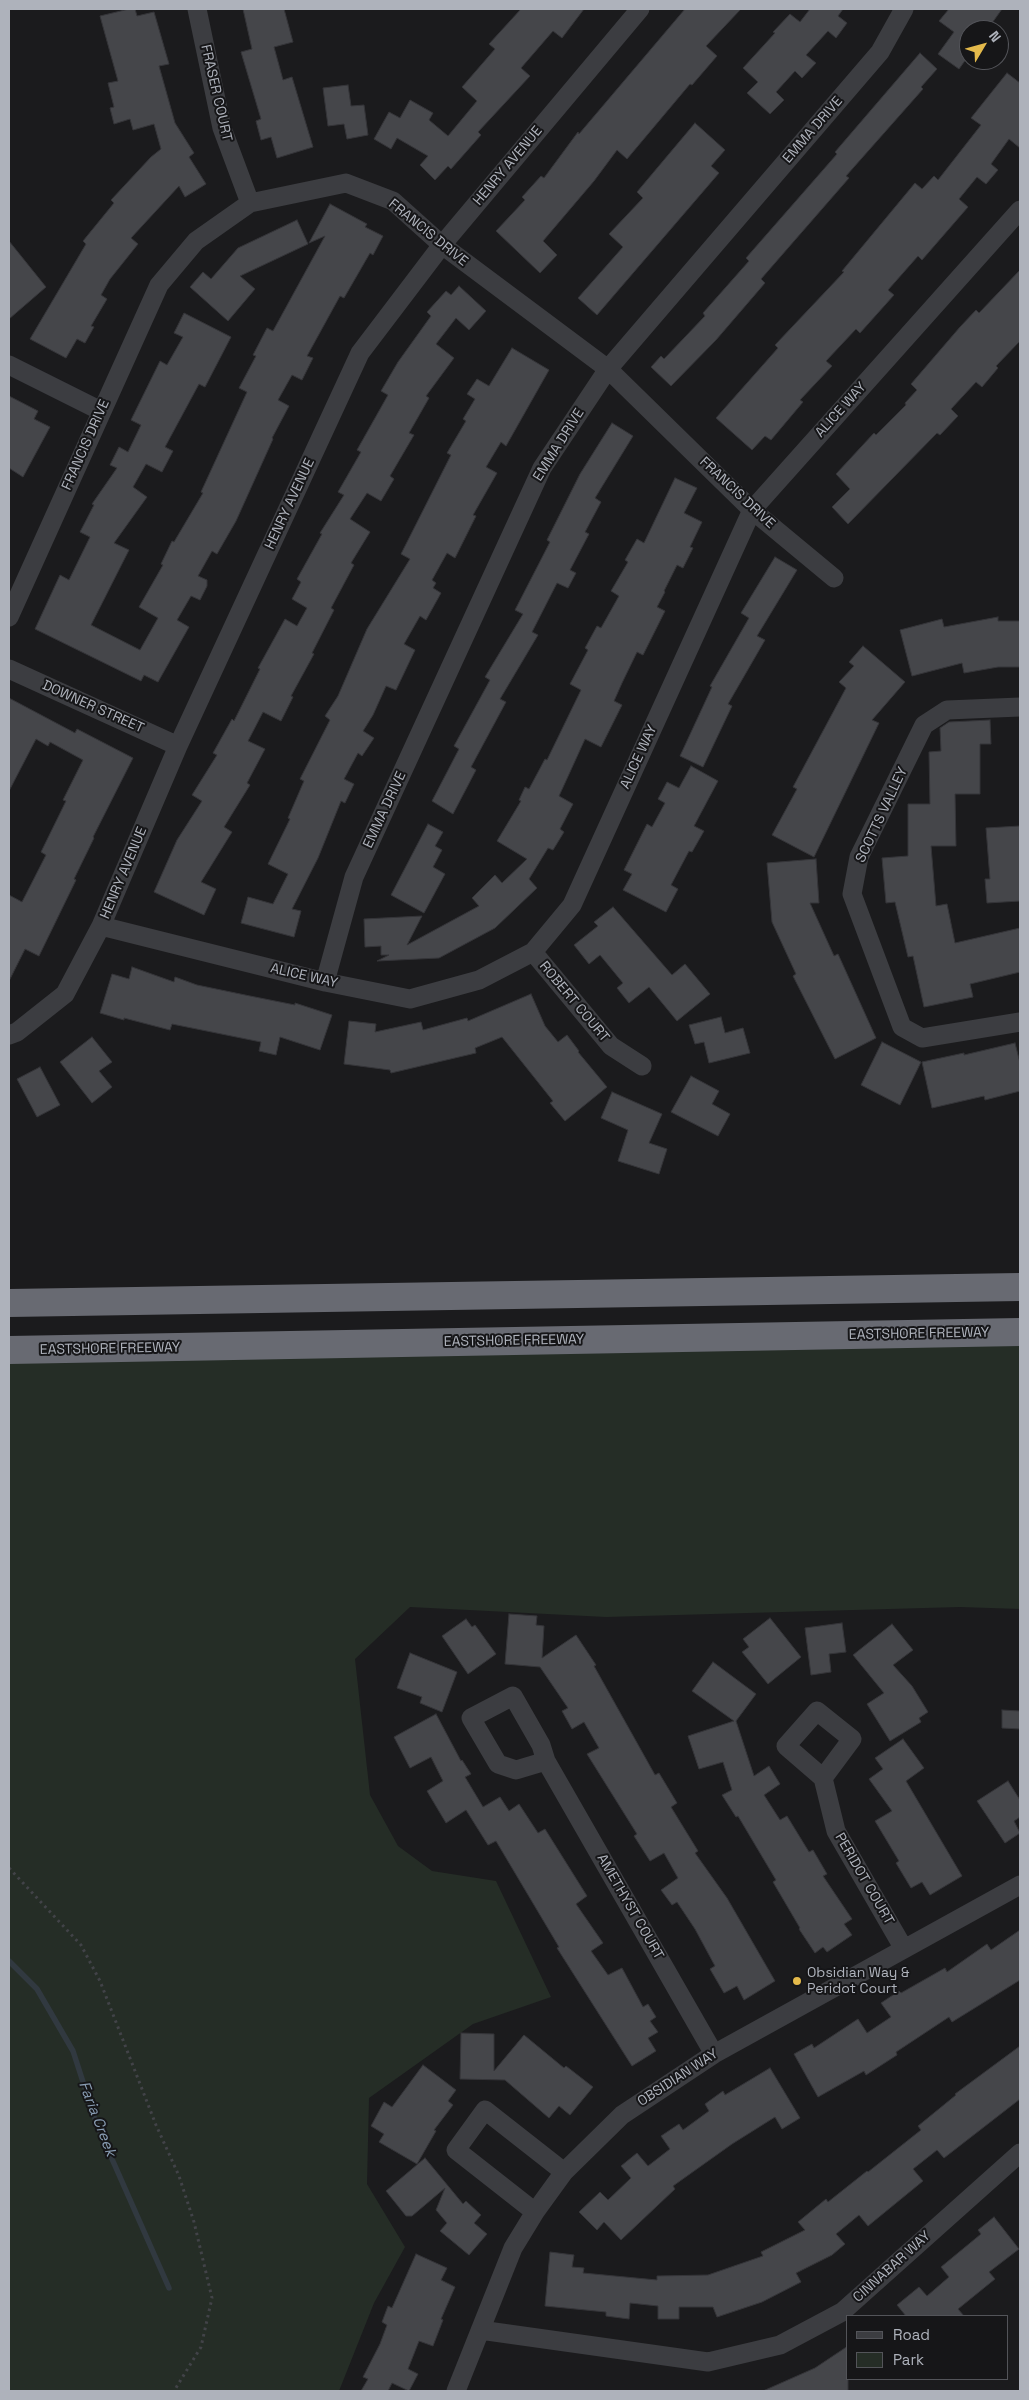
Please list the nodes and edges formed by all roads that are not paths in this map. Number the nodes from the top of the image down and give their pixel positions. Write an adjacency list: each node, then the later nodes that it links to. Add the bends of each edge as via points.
1 (197, 9): 4 (street, FRASER COURT, via 222,128)
2 (640, 9): 6 (street, HENRY AVENUE)
3 (904, 9): 8 (street, EMMA DRIVE, via 880,52)
4 (250, 203): 6 (street, FRANCIS DRIVE, via 346,183 393,201); 9 (street, FRANCIS DRIVE, via 196,241 159,285)
5 (1020, 210): 10 (street, ALICE WAY)
6 (442, 245): 8 (street, FRANCIS DRIVE); 15 (street, HENRY AVENUE, via 360,354)
7 (9, 365): 9 (street)
8 (608, 369): 10 (street, FRANCIS DRIVE); 18 (street, EMMA DRIVE, via 542,468 354,877)
9 (101, 411): 12 (street, FRANCIS DRIVE)
10 (752, 510): 11 (street, FRANCIS DRIVE); 17 (street, ALICE WAY, via 572,905)
11 (834, 578)
12 (9, 616)
13 (9, 669): 15 (street, DOWNER STREET)
14 (1020, 707): 19 (street, SCOTTS VALLEY, via 947,710 924,725 859,857 852,894 902,1027 922,1038)
15 (178, 746): 16 (street, HENRY AVENUE)
16 (101, 926): 18 (street, ALICE WAY); 20 (street, HENRY AVENUE, via 65,994)
17 (533, 952): 18 (street, ALICE WAY, via 479,980 410,998); 21 (street, ROBERT COURT, via 611,1046)
18 (325, 982)
19 (1020, 1022)
20 (9, 1035)
21 (642, 1066)
22 (1020, 1287): 23 (highway)
23 (9, 1303)
24 (1020, 1332): 25 (highway, EASTSHORE FREEWAY)
25 (9, 1350)
26 (546, 1761): 30 (street, AMETHYST COURT)
27 (823, 1778): 29 (street, PERIDOT COURT, via 836,1830)
28 (1020, 1885): 29 (street, OBSIDIAN WAY)
29 (904, 1949): 30 (street, OBSIDIAN WAY)
30 (714, 2054): 32 (street, OBSIDIAN WAY, via 622,2115)
31 (1020, 2152): 34 (street, CINNABAR WAY, via 842,2312 780,2345 708,2362)
32 (564, 2172): 33 (street, OBSIDIAN WAY); 33 (street, via 485,2110 456,2150)
33 (535, 2212): 34 (street, OBSIDIAN WAY, via 513,2248)
34 (480, 2330): 35 (street, OBSIDIAN WAY)
35 (456, 2391)

